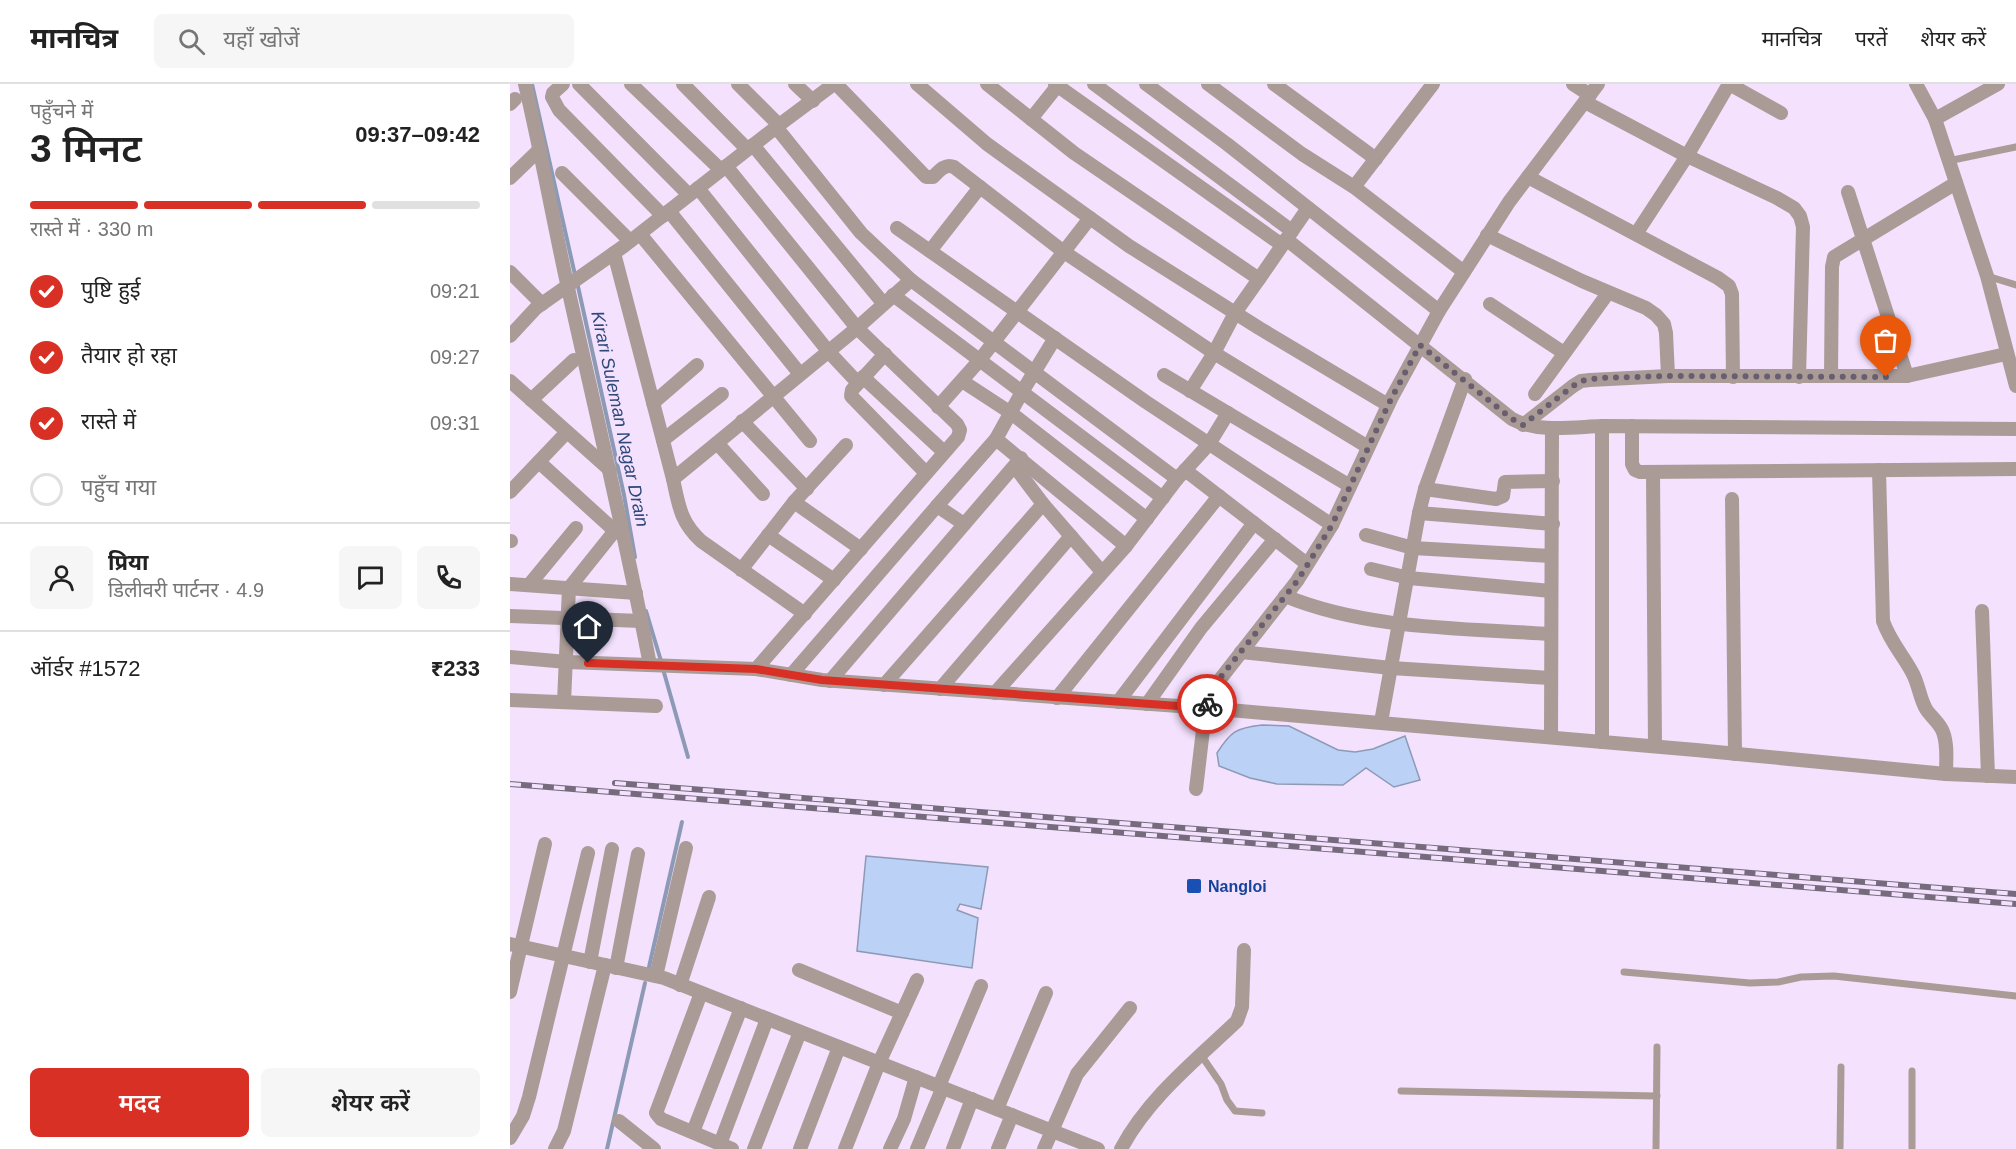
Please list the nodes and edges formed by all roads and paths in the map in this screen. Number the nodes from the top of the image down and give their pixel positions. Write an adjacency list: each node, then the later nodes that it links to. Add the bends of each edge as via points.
1 (525, 84): 29 (street)
2 (563, 84): 43 (street, via 552,97 559,110)
3 (579, 84): 40 (street)
4 (631, 84): 33 (street)
5 (683, 84): 27 (street)
6 (738, 84): 26 (street)
7 (795, 84): 22 (street)
8 (835, 84): 22 (street); 38 (street, via 926,177 933,177 950,165)
9 (917, 84): 44 (street, via 987,144)
10 (987, 84): 24 (street)
11 (1094, 84): 49 (street)
12 (1146, 84): 42 (street)
13 (1208, 84): 39 (street, via 1302,154)
14 (1274, 84): 31 (street)
15 (1433, 84): 31 (street)
16 (1574, 84): 21 (street)
17 (1729, 84): 23 (street); 30 (street)
18 (1916, 84): 25 (street)
19 (1998, 84): 25 (street)
20 (1057, 85): 24 (street); 49 (street)
21 (1591, 94): 30 (street); 35 (street)
22 (813, 101): 26 (street)
23 (1781, 113)
24 (1031, 119): 57 (street, via 1074,153)
25 (1935, 119): 32 (street)
26 (777, 126): 27 (street); 58 (street, via 861,233)
27 (750, 147): 33 (street); 62 (street)
28 (2016, 147): 32 (lane)
29 (540, 149): 36 (street); 59 (street)
30 (1687, 156): 46 (street); 88 (street, via 1777,198 1800,216 1803,227)
31 (1376, 159): 39 (street)
32 (1948, 161): 37 (street)
33 (724, 168): 40 (street); 68 (street)
34 (562, 173): 48 (street)
35 (1528, 177): 46 (street); 47 (street)
36 (510, 178)
37 (1956, 183): 50 (street); 56 (street)
38 (980, 187): 51 (street); 52 (street)
39 (1354, 187): 55 (street)
40 (694, 191): 43 (street); 73 (street)
41 (1848, 192): 50 (street)
42 (1308, 208): 49 (street); 65 (street)
43 (666, 213): 48 (street); 82 (street)
44 (1090, 218): 52 (street); 67 (street)
45 (897, 228): 51 (street)
46 (1636, 234): 87 (street, via 1729,286)
47 (1487, 236): 55 (street); 61 (street)
48 (635, 237): 53 (street); 98 (street)
49 (1286, 238): 57 (street); 72 (street)
50 (1864, 239): 85 (street, via 1834,256); 86 (street)
51 (930, 251): 66 (street)
52 (1064, 252): 66 (street); 74 (street)
53 (614, 253): 59 (street); 100 (street)
54 (510, 272): 63 (street)
55 (1464, 272): 65 (street)
56 (1987, 276): 60 (lane); 77 (street)
57 (1259, 279): 67 (street)
58 (911, 280): 62 (street); 71 (street)
59 (573, 282): 63 (street); 122 (street)
60 (2016, 285)
61 (1608, 293): 75 (street); 84 (street, via 1646,308 1664,324)
62 (888, 299): 68 (street); 79 (street)
63 (542, 304): 69 (street)
64 (1490, 304): 75 (street)
65 (1439, 311): 72 (street)
66 (1018, 313): 70 (street); 71 (street)
67 (1235, 313): 74 (street); 101 (street)
68 (857, 328): 73 (street); 76 (street)
69 (510, 336)
70 (1055, 338): 81 (street); 116 (street)
71 (995, 342): 79 (street); 81 (street)
72 (1420, 345): 89 (street); 101 (street)
73 (828, 351): 82 (street); 90 (street)
74 (1214, 353): 94 (street); 118 (street)
75 (1564, 353): 97 (street)
76 (885, 354): 90 (street); 102 (street)
77 (2006, 354): 86 (street); 93 (street)
78 (574, 360): 99 (street)
79 (980, 362): 92 (street); 95 (street)
80 (697, 364): 100 (street)
81 (1035, 372): 95 (street); 127 (street)
82 (800, 374): 98 (street)
83 (1164, 375): 94 (street)
84 (1668, 376): 87 (street); 106 (street, via 1581,381)
85 (1831, 376): 86 (street); 88 (street)
86 (1907, 376)
87 (1733, 377): 88 (street)
88 (1799, 377)
89 (1465, 379): 106 (street); 132 (street)
90 (860, 380): 119 (street); 125 (street, via 851,393 853,399)
91 (510, 381): 99 (street)
92 (962, 381): 102 (street); 103 (street)
93 (2016, 386)
94 (1190, 391): 104 (street)
95 (1022, 392): 103 (street); 136 (street)
96 (722, 394): 113 (street)
97 (1535, 394)
98 (773, 396): 105 (street); 114 (street)
99 (531, 400): 111 (street)
100 (653, 404): 113 (street)
101 (1388, 405): 118 (street)
102 (938, 407): 119 (street, via 960,430)
103 (1011, 413): 112 (street); 142 (street)
104 (1228, 413): 116 (street); 130 (street)
105 (742, 421): 115 (street); 131 (street)
106 (1523, 425): 109 (street)
107 (1602, 426): 108 (street); 109 (street); 197 (street)
108 (1632, 426): 110 (street); 126 (street, via 1632,464 1635,470)
109 (1552, 428): 129 (street)
110 (2016, 429)
111 (567, 432): 120 (street); 122 (street)
112 (996, 439): 121 (street); 140 (street)
113 (663, 440): 128 (street)
114 (810, 441)
115 (717, 443): 128 (street); 134 (street)
116 (1209, 444): 127 (street); 146 (street)
117 (846, 445): 131 (street)
118 (1368, 447): 130 (street)
119 (944, 452): 125 (street)
120 (538, 462): 133 (street); 147 (street)
121 (1018, 463): 139 (street); 144 (street); 153 (street)
122 (610, 470): 147 (street)
123 (1879, 470): 124 (street); 126 (street); 200 (street, via 1883,621 1888,637 1912,672 1922,701 1943,731)
124 (2016, 470)
125 (926, 473): 155 (street)
126 (1653, 473): 198 (street)
127 (1181, 475): 135 (street); 136 (street)
128 (673, 479): 159 (street, via 688,529)
129 (1553, 482): 132 (street, via 1508,482 1503,485 1503,496 1496,499); 145 (street)
130 (1350, 486): 146 (street)
131 (807, 489): 138 (street)
132 (1425, 489): 141 (street)
133 (510, 492)
134 (762, 494)
135 (1219, 496): 143 (street); 188 (street)
136 (1162, 498): 142 (street)
137 (1732, 499): 199 (street)
138 (794, 502): 149 (street); 155 (street)
139 (1043, 504): 151 (street); 185 (street)
140 (937, 506): 144 (street); 182 (street)
141 (1419, 513): 145 (street); 154 (street)
142 (1147, 519): 153 (street)
143 (1254, 523): 152 (street); 191 (street)
144 (964, 524): 184 (street)
145 (1552, 524): 156 (street)
146 (1332, 525): 157 (street)
147 (618, 527): 165 (street); 167 (street)
148 (576, 528): 164 (street)
149 (768, 535): 159 (street); 162 (street)
150 (1365, 535): 154 (street)
151 (1071, 536): 160 (street); 186 (street)
152 (1275, 539): 157 (street); 192 (street, via 1201,628)
153 (1126, 546): 160 (street)
154 (1413, 548): 156 (street); 161 (street)
155 (861, 549): 162 (street)
156 (1551, 556): 166 (street)
157 (1308, 564): 168 (street)
158 (1371, 569): 161 (street)
159 (741, 570): 170 (street)
160 (1102, 572): 187 (street)
161 (1409, 578): 166 (street); 174 (street)
162 (834, 580): 170 (street)
163 (510, 584): 164 (street)
164 (529, 585): 165 (street)
165 (569, 588): 167 (street); 172 (street)
166 (1551, 591): 175 (street)
167 (636, 593): 173 (street)
168 (1285, 596): 174 (street, via 1332,612); 176 (street)
169 (1982, 611): 201 (street)
170 (805, 614): 181 (street)
171 (510, 616): 172 (street)
172 (568, 619): 173 (street); 178 (street)
173 (641, 621): 179 (street)
174 (1401, 624): 175 (street); 180 (street)
175 (1551, 634): 183 (street)
176 (1241, 652): 180 (street); 194 (street, via 1212,688)
177 (510, 657): 178 (street)
178 (567, 662): 179 (street); 190 (street)
179 (658, 666): 181 (street)
180 (1391, 668): 183 (street); 195 (street)
181 (756, 669): 182 (street)
182 (790, 675): 184 (street)
183 (1550, 678): 196 (street)
184 (830, 681): 185 (street)
185 (884, 685): 186 (street)
186 (940, 689): 187 (street)
187 (995, 693): 188 (street)
188 (1057, 698): 191 (street)
189 (510, 700): 190 (street)
190 (564, 702): 193 (street)
191 (1118, 702): 192 (street)
192 (1147, 704): 194 (street)
193 (656, 706)
194 (1206, 708): 195 (street); 203 (street)
195 (1381, 722): 196 (street)
196 (1551, 737): 197 (street)
197 (1602, 742): 198 (street)
198 (1655, 747): 199 (street)
199 (1736, 754): 200 (street)
200 (1946, 774): 201 (street)
201 (1988, 776): 202 (street)
202 (2016, 777)
203 (1196, 789)
204 (545, 843): 210 (street)
205 (686, 848): 217 (street)
206 (612, 849): 213 (street)
207 (588, 853): 212 (street)
208 (638, 854): 214 (street)
209 (709, 897): 219 (street)
210 (515, 945): 212 (street); 221 (street)
211 (1244, 950): 232 (street, via 1242,1007 1237,1021)
212 (562, 956): 213 (street); 247 (street, via 529,1097)
213 (590, 962): 214 (street)
214 (610, 966): 217 (street); 249 (street, via 564,1131)
215 (799, 970): 227 (street)
216 (1624, 972): 224 (lane, via 1750,983 1834,976)
217 (656, 976): 219 (street)
218 (917, 980): 227 (street)
219 (680, 985): 222 (street)
220 (981, 986): 237 (street)
221 (510, 992)
222 (700, 993): 225 (street); 246 (street, via 656,1113 661,1119)
223 (1046, 993): 241 (street)
224 (2016, 996)
225 (741, 1008): 228 (street); 246 (street)
226 (1130, 1008): 245 (street, via 1077,1074)
227 (902, 1013): 233 (street)
228 (767, 1019): 229 (street); 248 (street)
229 (800, 1032): 230 (street); 251 (street)
230 (839, 1047): 233 (street); 252 (street)
231 (1657, 1047): 239 (lane)
232 (1201, 1055): 242 (lane, via 1235,1111); 260 (street, via 1152,1104)
233 (879, 1063): 236 (street); 253 (street)
234 (1841, 1067): 262 (lane)
235 (1912, 1071): 263 (lane)
236 (916, 1077): 237 (street); 254 (street)
237 (941, 1087): 240 (street); 255 (street)
238 (1401, 1091): 239 (lane)
239 (1657, 1096): 261 (lane)
240 (972, 1099): 241 (street); 256 (street)
241 (997, 1109): 243 (street)
242 (1262, 1113)
243 (1012, 1115): 245 (street); 257 (street)
244 (619, 1121): 250 (street)
245 (1051, 1130): 258 (street); 259 (street)
246 (693, 1132): 248 (street)
247 (510, 1138)
248 (726, 1147)
249 (555, 1149)
250 (654, 1149)
251 (754, 1149)
252 (800, 1149)
253 (845, 1149)
254 (890, 1149)
255 (918, 1149)
256 (953, 1149)
257 (998, 1149)
258 (1044, 1149)
259 (1098, 1149)
260 (1121, 1149)
261 (1656, 1149)
262 (1840, 1149)
263 (1912, 1149)

